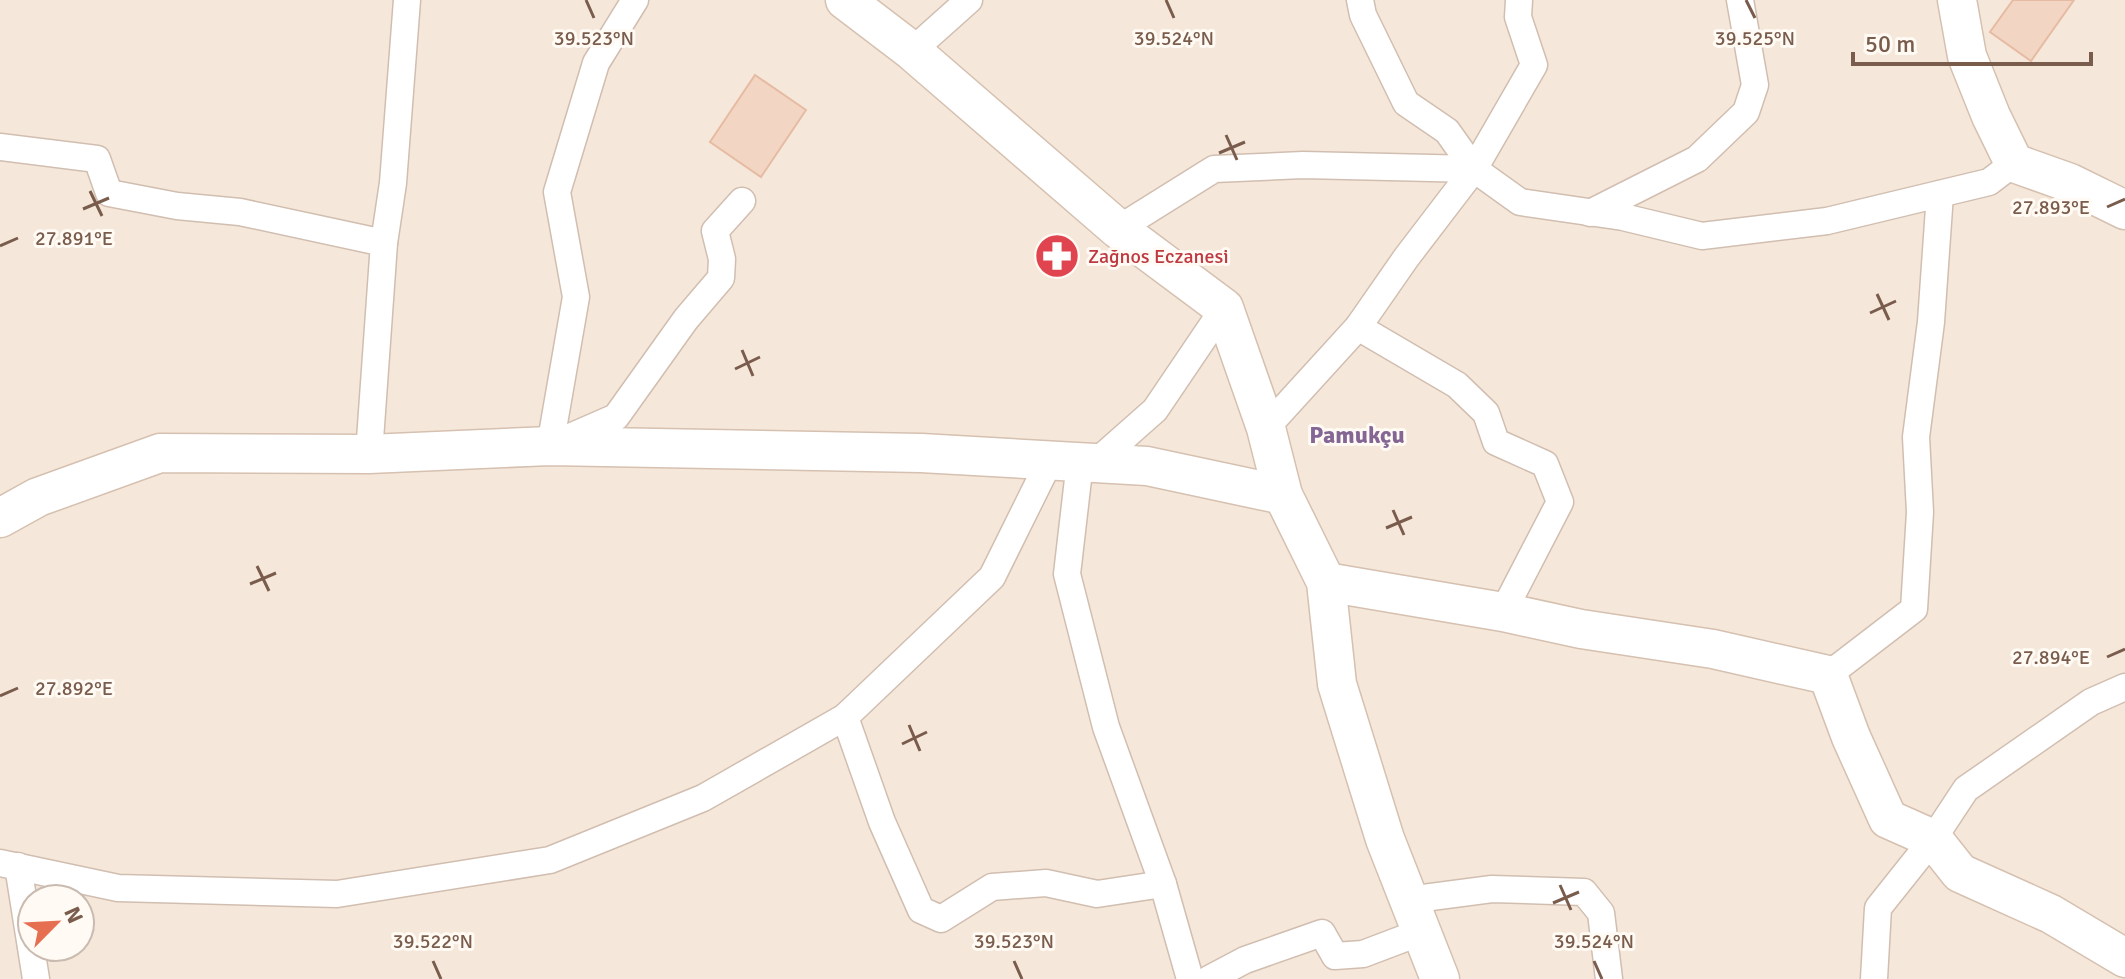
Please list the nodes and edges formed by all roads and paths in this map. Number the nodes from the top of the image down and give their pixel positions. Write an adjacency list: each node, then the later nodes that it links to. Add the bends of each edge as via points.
1 (407, 0): 18 (street)
2 (635, 0): 22 (street, via 596,63 557,192 576,297)
3 (845, 0): 9 (street)
4 (1360, 0): 12 (street, via 1406,103 1447,131)
5 (1519, 0): 12 (street, via 1518,17 1534,65)
6 (1740, 0): 16 (street, via 1755,85 1746,112 1697,159)
7 (1957, 0): 11 (street, via 1967,56)
8 (952, 6): 9 (street)
9 (912, 51): 17 (street)
10 (0, 147): 18 (street, via 97,159 109,193 240,212)
11 (2014, 163): 13 (street, via 1989,182); 15 (street)
12 (1474, 169): 16 (street, via 1520,202); 17 (street, via 1214,169); 20 (street)
13 (1940, 194): 16 (street, via 1827,221 1702,236); 29 (street, via 1916,437 1920,512 1914,609)
14 (742, 201): 22 (street, via 715,231 721,278 616,417)
15 (2125, 210)
16 (1590, 213)
17 (1118, 229): 19 (street)
18 (384, 243): 23 (street)
19 (1224, 308): 21 (street); 24 (street, via 1155,410)
20 (1358, 327): 21 (street); 28 (street, via 1457,385 1486,413 1496,442 1545,464 1560,502)
21 (1266, 428): 25 (street)
22 (550, 446): 23 (street); 24 (street, via 921,453)
23 (369, 454): 26 (street, via 160,453 38,497)
24 (1075, 462): 25 (street, via 1147,466); 31 (street, via 992,577); 34 (street, via 1067,574 1106,727)
25 (1283, 495): 27 (street)
26 (0, 518)
27 (1326, 582): 28 (street); 35 (street, via 1337,684)
28 (1503, 612): 29 (street)
29 (1828, 675): 32 (street, via 1888,819)
30 (2125, 687): 32 (street, via 2091,702 1966,789)
31 (845, 717): 33 (street, via 703,798 550,860 337,894 118,888); 34 (street, via 882,822 921,910 941,919 992,887 1046,883 1097,894)
32 (1933, 839): 36 (street, via 1960,873 2051,914); 42 (street, via 1878,908)
33 (9, 864): 37 (street)
34 (1163, 884): 38 (street)
35 (1415, 916): 39 (street, via 1363,954 1335,956 1322,933 1245,960); 40 (street); 41 (street, via 1492,889 1584,892 1601,913)
36 (2125, 958)
37 (36, 979)
38 (1190, 979)
39 (1209, 979)
40 (1440, 979)
41 (1609, 979)
42 (1874, 979)

